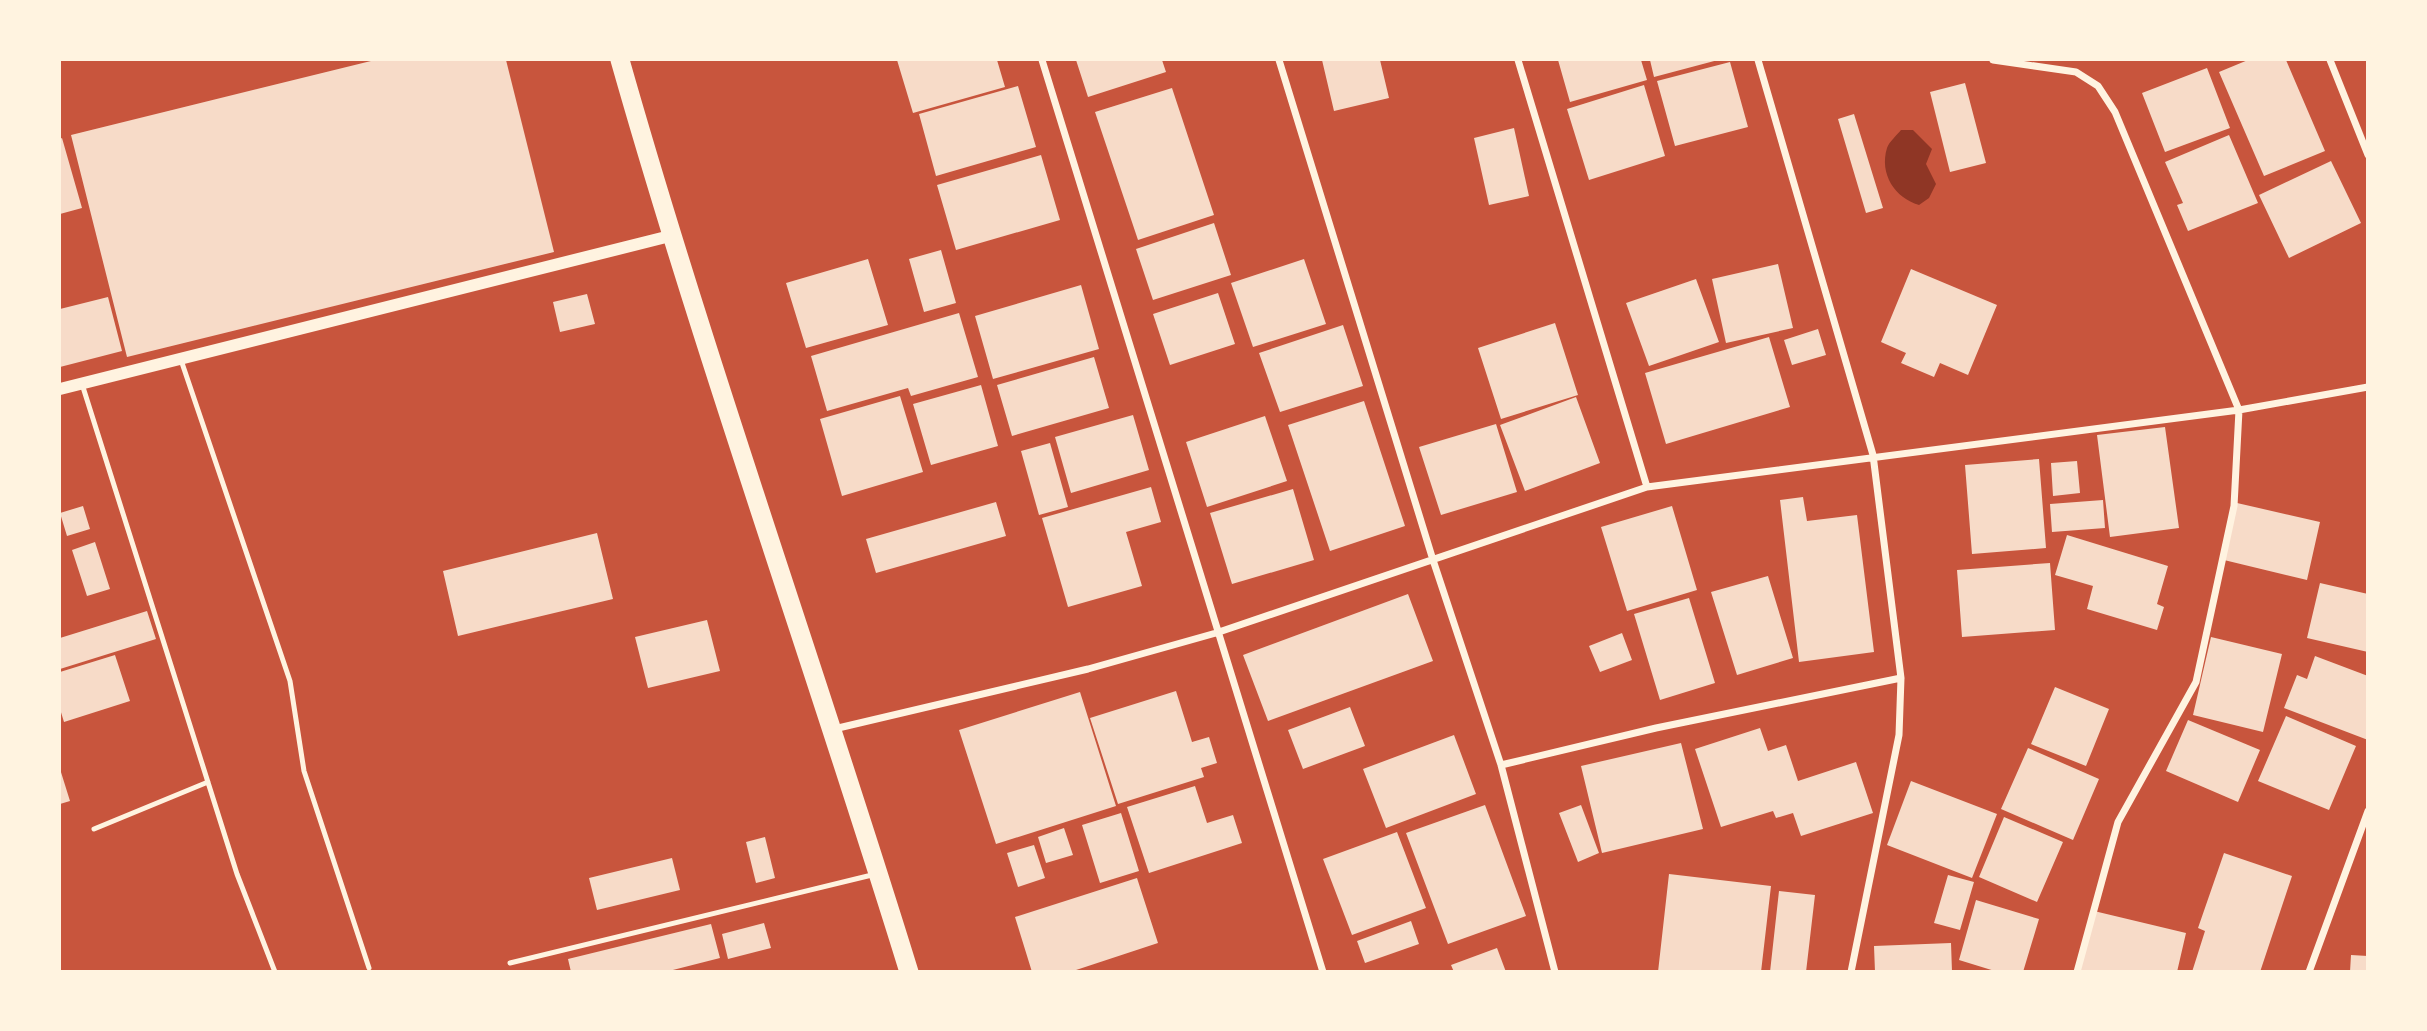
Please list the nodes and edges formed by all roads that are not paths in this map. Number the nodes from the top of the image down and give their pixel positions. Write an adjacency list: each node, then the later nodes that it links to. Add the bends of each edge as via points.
1 (620, 60): 9 (highway)
2 (1042, 60): 18 (street)
3 (1279, 60): 17 (street)
4 (1518, 60): 16 (street)
5 (1758, 60): 15 (street)
6 (1993, 60): 14 (street, via 2076,72 2098,86 2115,112)
7 (2330, 60): 8 (street)
8 (2368, 155)
9 (670, 236): 10 (street); 20 (highway)
10 (181, 360): 11 (street); 27 (lane, via 290,681 304,771)
11 (82, 384): 13 (street); 22 (lane)
12 (2368, 387): 14 (street)
13 (60, 389)
14 (2239, 410): 15 (street); 33 (street, via 2234,506 2196,682 2118,822)
15 (1873, 455): 16 (street); 19 (street)
16 (1647, 487): 17 (street)
17 (1433, 560): 18 (street); 21 (street)
18 (1216, 633): 20 (street, via 1088,669); 30 (street)
19 (1901, 678): 21 (street); 32 (street, via 1899,735)
20 (834, 729): 25 (highway)
21 (1501, 765): 31 (street)
22 (208, 782): 24 (lane); 28 (lane)
23 (2368, 811): 34 (street)
24 (94, 829)
25 (879, 873): 26 (lane); 29 (highway)
26 (510, 963)
27 (369, 968)
28 (275, 971)
29 (909, 971)
30 (1322, 971)
31 (1555, 971)
32 (1851, 971)
33 (2077, 971)
34 (2309, 971)

